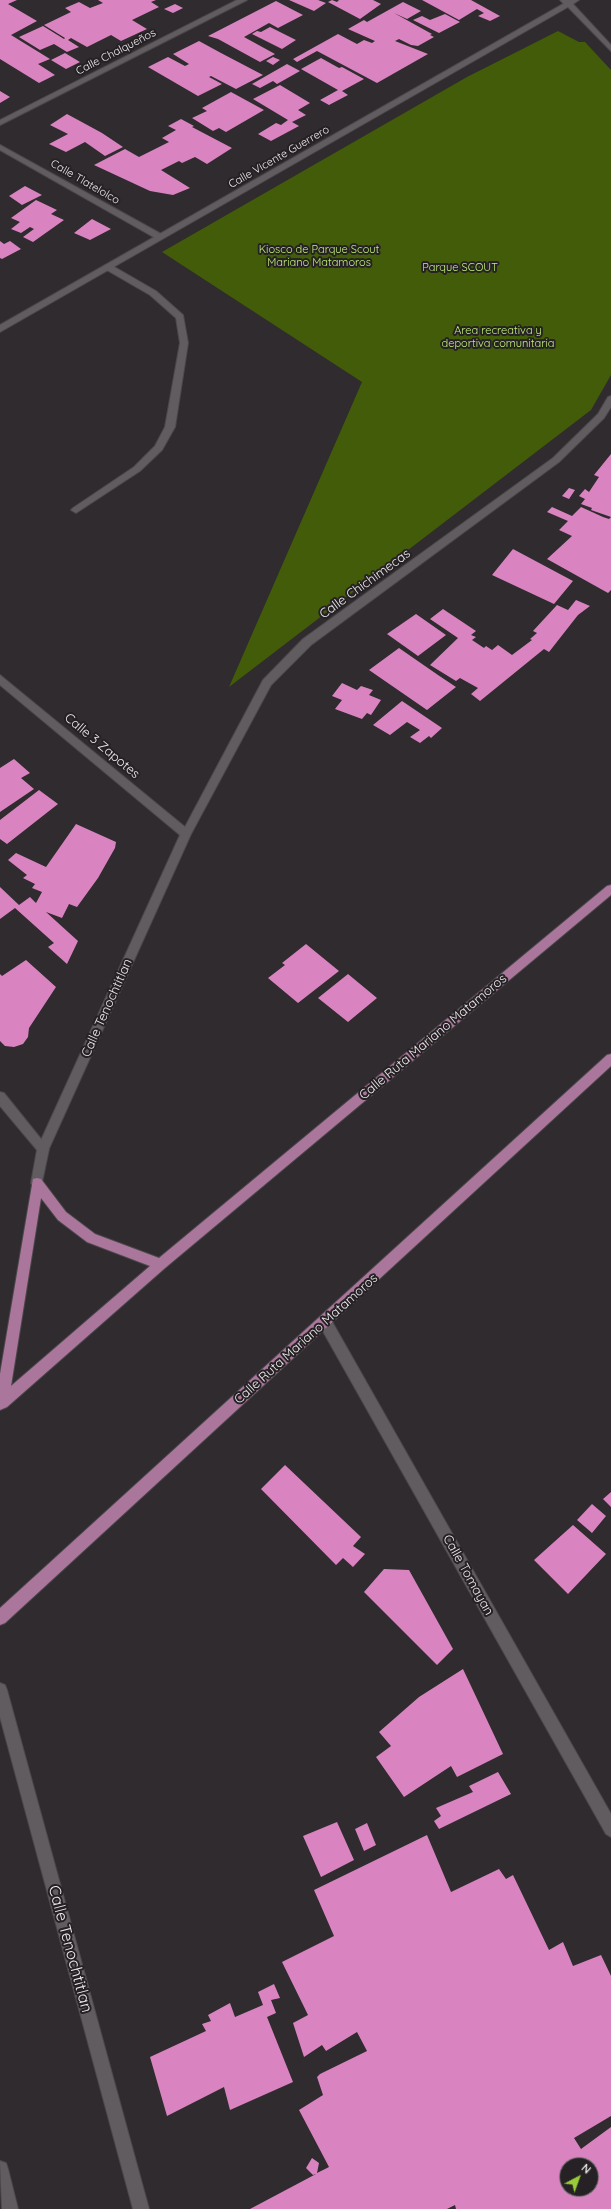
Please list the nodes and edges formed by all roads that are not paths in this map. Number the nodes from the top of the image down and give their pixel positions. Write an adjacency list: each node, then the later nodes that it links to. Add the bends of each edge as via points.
1 (243, 0): 4 (street, Calle Chalqueños)
2 (569, 1): 3 (street); 6 (street, Calle Vicente Guerrero)
3 (611, 49)
4 (0, 123)
5 (0, 146): 6 (street, Calle Tlatelolco)
6 (160, 237): 7 (street, Calle Vicente Guerrero)
7 (108, 267): 8 (street, Calle Vicente Guerrero); 10 (street, via 153,293 180,317 184,343 170,427 159,448 137,469)
8 (0, 328)
9 (611, 399): 12 (street, Calle Chichimecas, via 601,416 556,460 302,647 267,684)
10 (76, 510)
11 (0, 678): 12 (street, Calle 3 Zapotes)
12 (186, 834): 16 (street, Calle Tenochtitlan)
13 (611, 889): 18 (main road, Calle Ruta Mariano Matamoros)
14 (611, 1060): 19 (main road, Calle Ruta Mariano Matamoros)
15 (0, 1097): 16 (street)
16 (43, 1149): 17 (street, Calle Tenochtitlan)
17 (37, 1183): 18 (main road, via 62,1216 91,1238); 20 (main road)
18 (160, 1264): 20 (main road, Calle Ruta Mariano Matamoros)
19 (325, 1322): 21 (main road, Calle Ruta Mariano Matamoros); 23 (street, Calle Tomayan)
20 (1, 1404)
21 (0, 1618)
22 (0, 1690): 26 (street, Calle Tenochtitlan)
23 (611, 1829)
24 (0, 2170): 25 (street)
25 (10, 2209)
26 (141, 2209)

